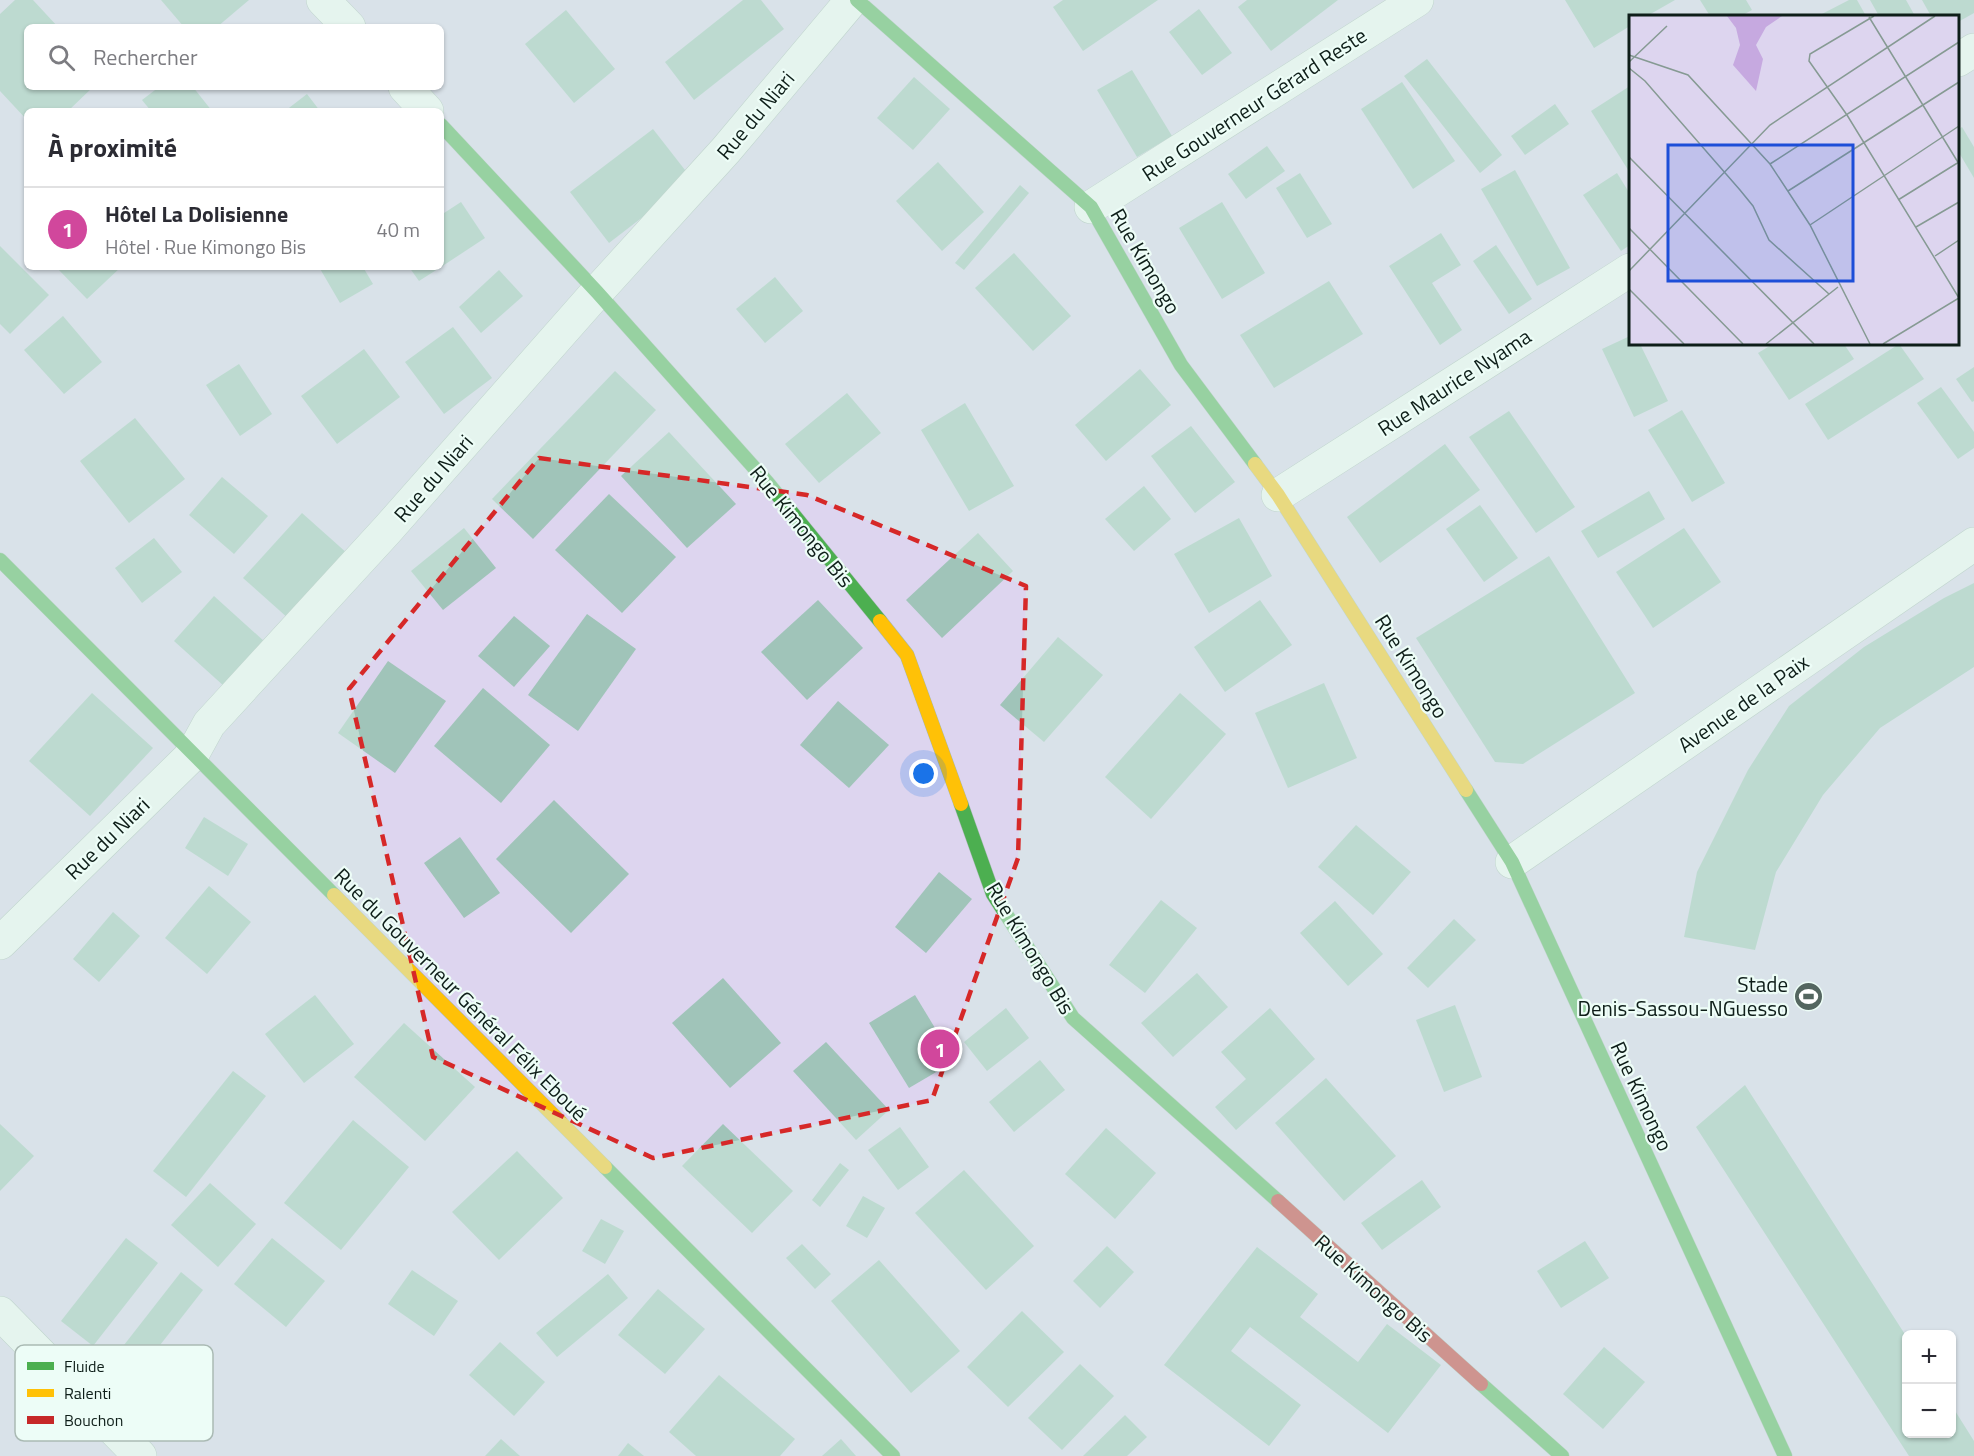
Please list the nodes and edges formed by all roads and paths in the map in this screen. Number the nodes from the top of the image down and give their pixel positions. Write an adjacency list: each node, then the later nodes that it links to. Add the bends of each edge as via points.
1 (323, 0): 5 (street)
2 (852, 0): 13 (street, Rue du Niari, via 726,150)
3 (857, 0): 11 (street, Rue Kimongo)
4 (1416, 0): 11 (street, Rue Gouverneur Gérard Reste)
5 (346, 24)
6 (1974, 50): 7 (street)
7 (1959, 59)
8 (408, 90): 9 (street)
9 (425, 108)
10 (444, 128): 13 (street, Rue Kimongo Bis)
11 (1091, 207): 14 (street, Rue Kimongo, via 1181,365)
12 (1629, 271): 14 (street, Rue Maurice Nyama)
13 (597, 292): 17 (street, Rue du Niari, via 209,724); 25 (street, Rue Kimongo Bis, via 767,482 907,655 993,894 1072,1018)
14 (1278, 495): 18 (street, Rue Kimongo)
15 (1974, 544): 18 (street, Avenue de la Paix)
16 (0, 560): 17 (street, Rue du Gouverneur Général Félix Eboué)
17 (192, 755): 19 (street, Rue du Niari); 24 (street, Rue du Gouverneur Général Félix Eboué)
18 (1512, 862): 26 (street, Rue Kimongo)
19 (0, 942)
20 (0, 1313): 21 (street)
21 (31, 1345)
22 (125, 1441): 23 (street)
23 (140, 1456)
24 (893, 1456)
25 (1562, 1456)
26 (1785, 1456)

